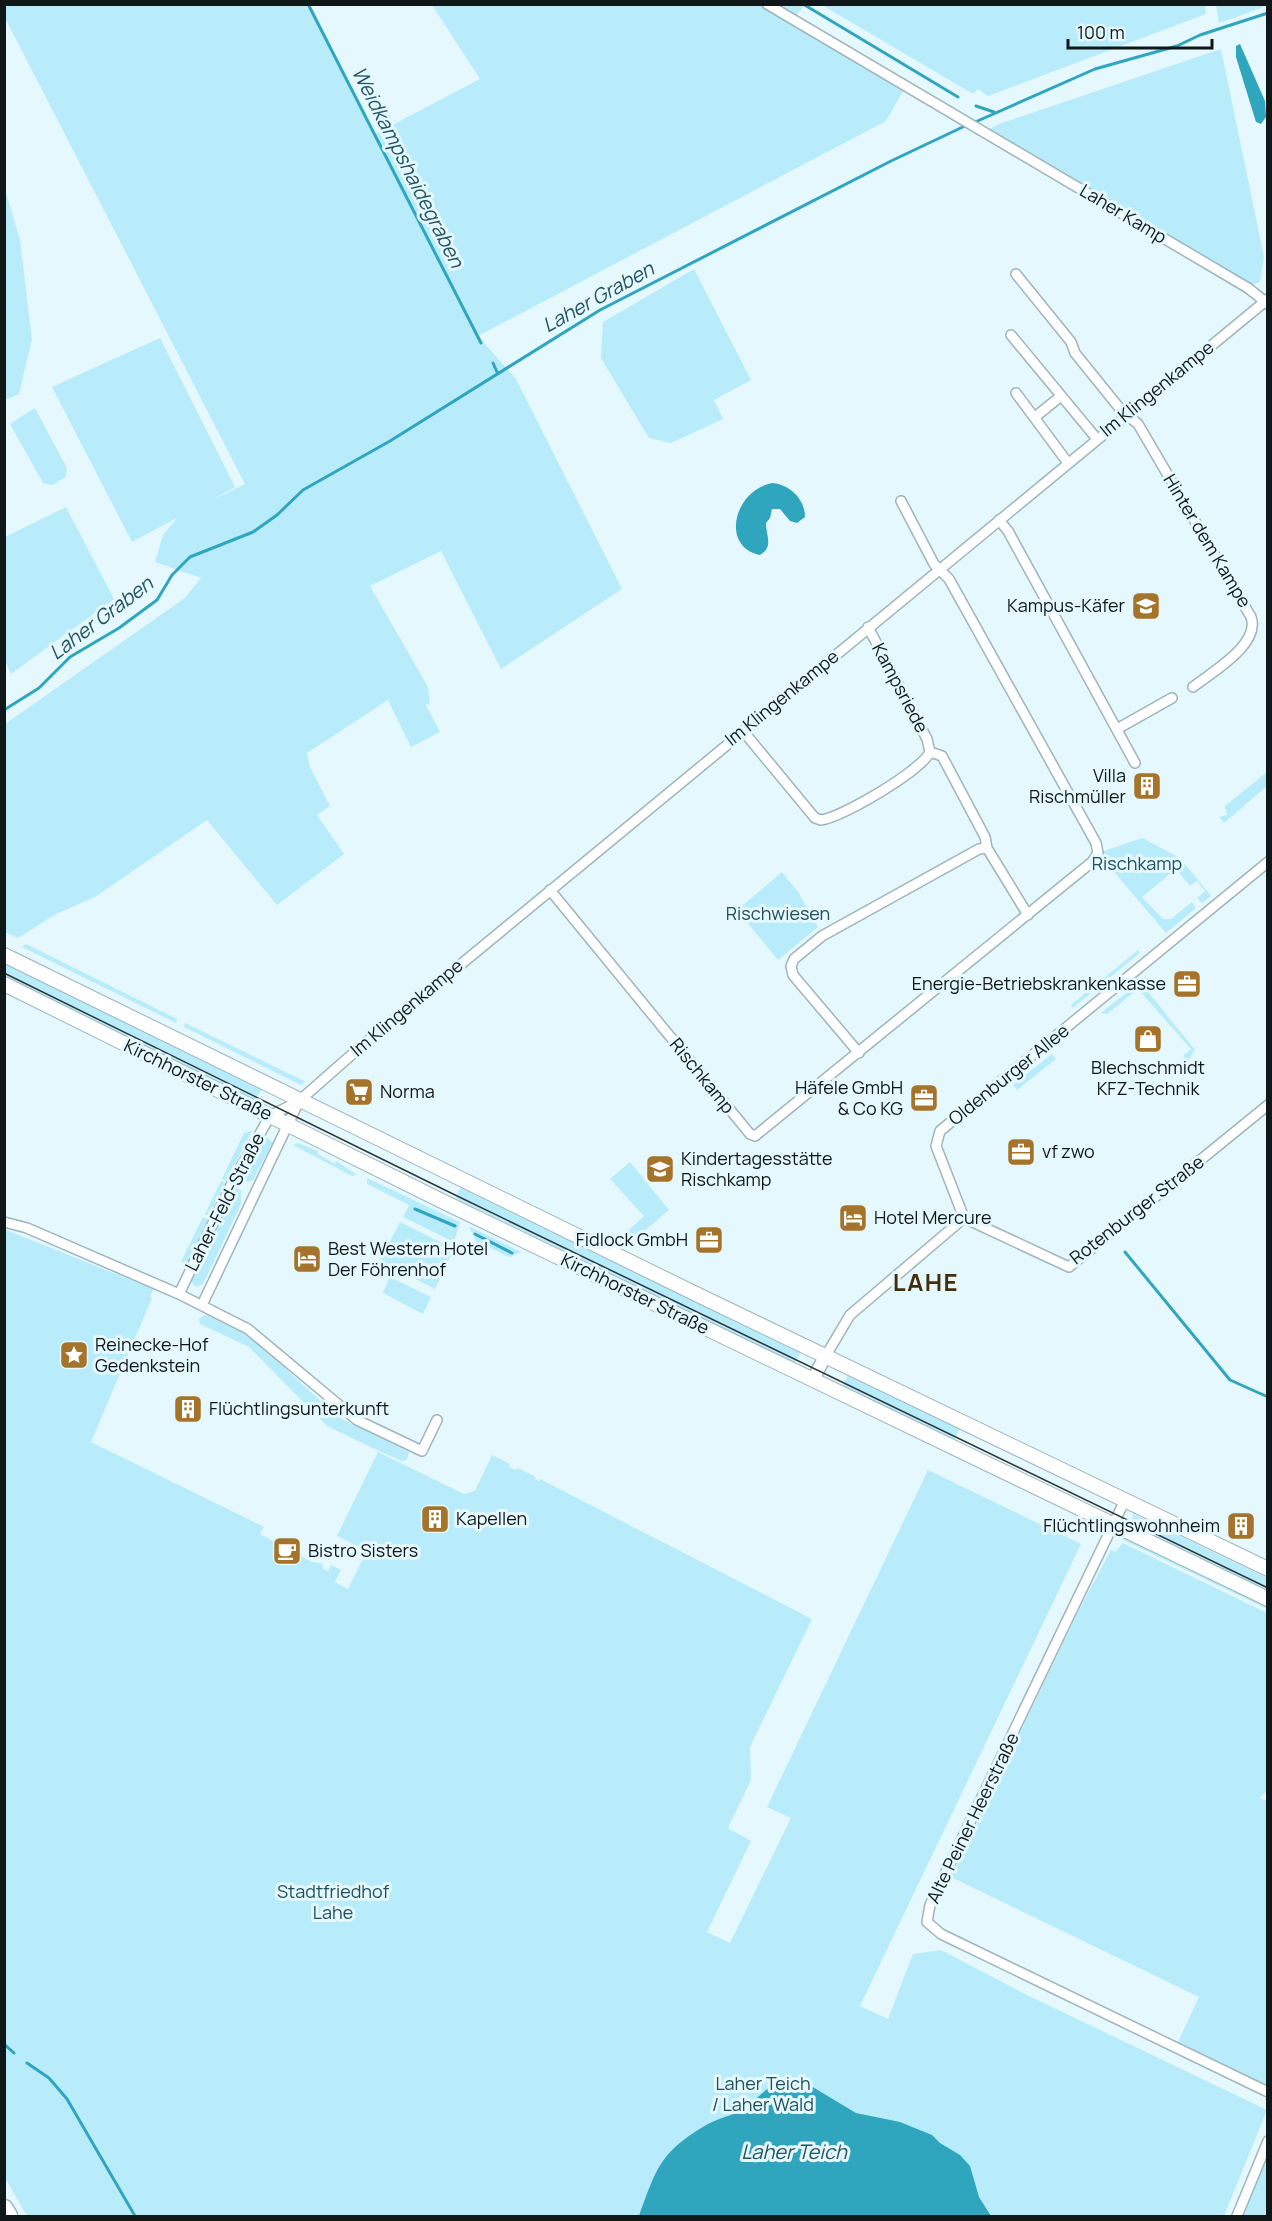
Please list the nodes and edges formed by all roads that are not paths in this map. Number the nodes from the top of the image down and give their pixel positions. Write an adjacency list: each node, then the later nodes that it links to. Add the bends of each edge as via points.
1 (767, 4): 3 (street, Laher Kamp)
2 (1016, 274): 7 (street)
3 (1267, 301): 7 (street, Im Klingenkampe)
4 (1011, 335): 6 (street)
5 (1016, 393): 8 (street)
6 (1060, 396): 8 (street); 9 (street)
7 (1127, 415): 9 (street, Im Klingenkampe); 15 (street, Hinter dem Kampe, via 1138,424 1254,625 1254,633 1246,644)
8 (1035, 417): 10 (street)
9 (1097, 439): 10 (street, Im Klingenkampe)
10 (1068, 463): 12 (street, Im Klingenkampe)
11 (901, 501): 13 (street, Rischkamp)
12 (999, 520): 13 (street, Im Klingenkampe); 17 (street)
13 (939, 569): 14 (street, Im Klingenkampe); 24 (street, Rischkamp, via 949,579 1096,843 1098,854 1092,862)
14 (868, 627): 18 (street, Im Klingenkampe); 19 (street, Kampsriede, via 927,739)
15 (1193, 687)
16 (1172, 698): 17 (street)
17 (1117, 729): 20 (street)
18 (743, 731): 19 (street, Kampsriede, via 815,818 821,820 897,781); 23 (street, Im Klingenkampe)
19 (930, 752): 21 (street, via 942,756 986,837)
20 (1136, 764)
21 (987, 848): 24 (street); 27 (street, via 822,936 794,959 793,975)
22 (1268, 862): 32 (street, Oldenburger Allee, via 940,1131 936,1146)
23 (550, 890): 27 (street, Rischkamp, via 750,1134 761,1134); 28 (street, Im Klingenkampe)
24 (1028, 915): 27 (street, Rischkamp)
25 (4, 956): 28 (main road, Kirchhorster Straße)
26 (4, 984): 30 (main road, Kirchhorster Straße)
27 (859, 1053)
28 (299, 1101): 30 (street, Laher-Feld-Straße); 31 (street, Laher-Feld-Straße); 36 (main road, Kirchhorster Straße)
29 (1268, 1105): 32 (street, Rotenburger Straße, via 1069,1267)
30 (270, 1116): 31 (main road, Kirchhorster Straße); 34 (street, Laher-Feld-Straße, via 234,1179)
31 (289, 1125): 35 (street, Laher-Feld-Straße); 37 (main road, Kirchhorster Straße)
32 (964, 1218): 36 (street, via 850,1315)
33 (4, 1222): 34 (street, Laher-Feld-Straße, via 27,1228)
34 (179, 1294): 35 (street, Laher-Feld-Straße)
35 (202, 1305): 38 (street, Laher-Feld-Straße, via 248,1329 357,1420 422,1451)
36 (825, 1357): 37 (street); 39 (main road, Kirchhorster Straße)
37 (813, 1379): 40 (main road, Kirchhorster Straße)
38 (436, 1420)
39 (1125, 1500): 40 (street, Alte Peiner Heerstraße); 41 (main road, Kirchhorster Straße)
40 (1114, 1525): 42 (main road, Kirchhorster Straße); 43 (street, Alte Peiner Heerstraße, via 930,1905 927,1922 941,1934)
41 (1268, 1569)
42 (1268, 1599)
43 (1268, 2092)
44 (1268, 2140): 47 (street)
45 (4, 2209): 46 (highway)
46 (8, 2217)
47 (1237, 2217)

